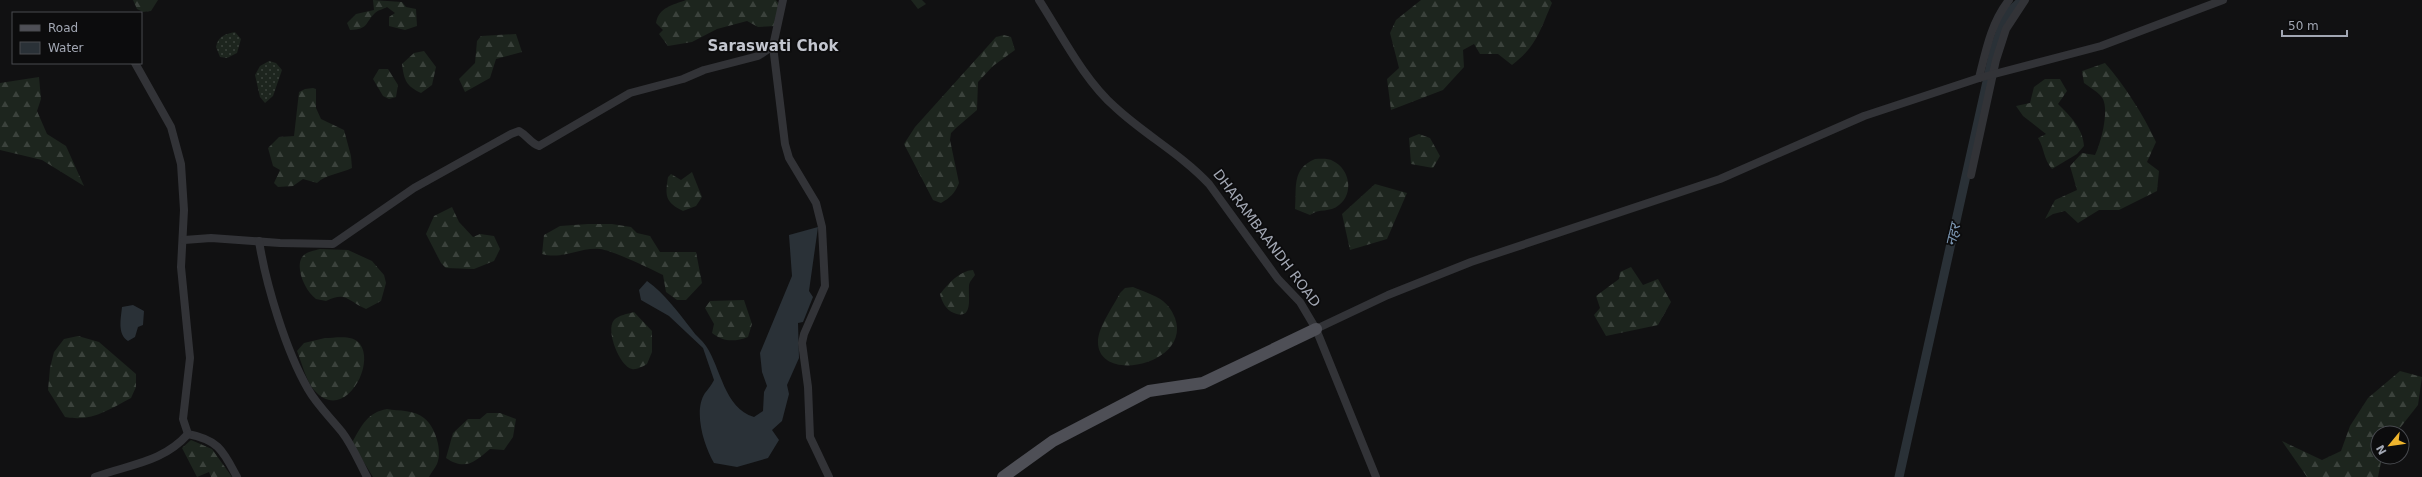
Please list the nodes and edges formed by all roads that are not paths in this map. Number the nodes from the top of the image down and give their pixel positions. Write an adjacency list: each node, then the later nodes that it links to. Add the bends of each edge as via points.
1 (783, 0): 6 (street)
2 (1039, 0): 13 (street, DHARAMBAANDH ROAD, via 1086,72 1114,106 1179,156 1209,184 1278,279 1300,302)
3 (2009, 0): 9 (street, via 1991,31)
4 (2025, 0): 8 (street, via 2006,29)
5 (2224, 0): 8 (street, via 2101,46)
6 (773, 46): 12 (street, via 758,56 630,93 539,146 532,144 526,135 519,131 511,134 414,188 333,244); 18 (street, via 785,144 789,158 816,203 822,227 825,286 802,343 808,387 810,437)
7 (136, 64): 11 (street, via 171,127 181,164)
8 (1992, 76): 9 (street); 10 (street)
9 (1981, 78): 13 (street, via 1864,116 1720,178 1471,262 1388,295)
10 (1971, 175)
11 (184, 240): 12 (street, via 210,238); 14 (street, via 181,267 190,358 183,419)
12 (259, 241): 17 (street, via 264,269 285,334 307,388 317,404 343,433)
13 (1316, 329): 19 (main road, DHARAMBAANDH ROAD, via 1203,383 1149,391 1053,441); 20 (street)
14 (188, 434): 15 (street, via 176,448 165,454); 16 (street, via 214,442 226,456)
15 (95, 477)
16 (237, 477)
17 (368, 477)
18 (829, 477)
19 (1003, 477)
20 (1376, 477)

